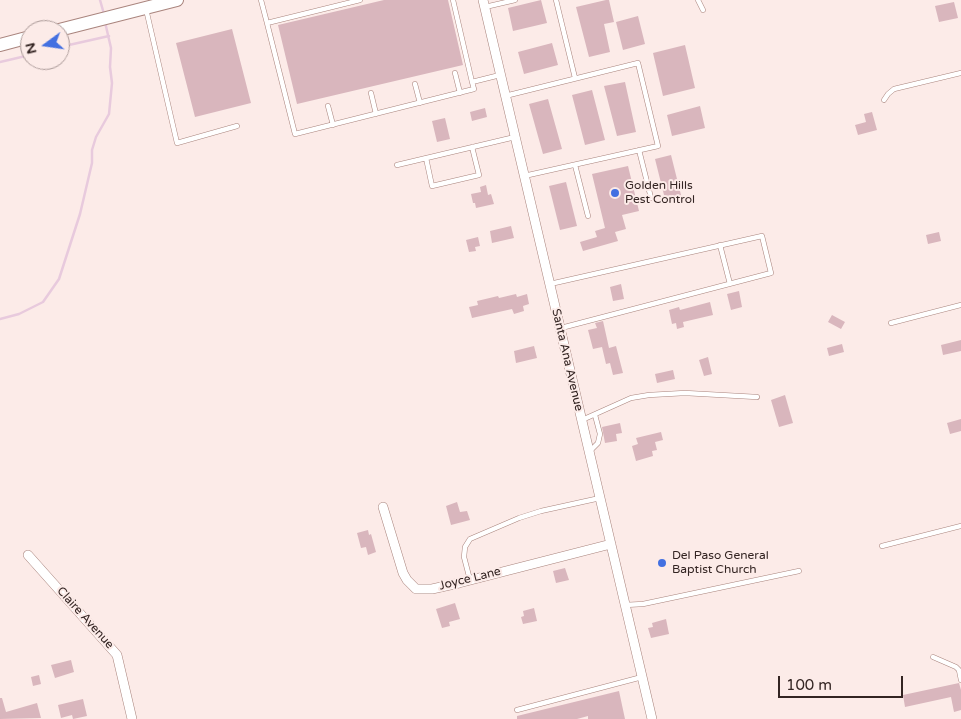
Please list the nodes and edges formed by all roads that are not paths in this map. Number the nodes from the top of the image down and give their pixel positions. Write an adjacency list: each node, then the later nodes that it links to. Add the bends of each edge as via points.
1 (177, 0): 9 (street)
2 (261, 0): 11 (lane)
3 (360, 0): 11 (lane)
4 (453, 0): 19 (lane)
5 (515, 0): 8 (lane)
6 (556, 0): 18 (lane)
7 (698, 0): 10 (lane)
8 (484, 4): 17 (street, Santa Ana Avenue)
9 (146, 8): 12 (street); 29 (lane, via 177,143)
10 (703, 10)
11 (267, 23): 28 (lane, via 294,134)
12 (70, 27)
13 (20, 40): 14 (street)
14 (0, 45)
15 (455, 73): 22 (lane)
16 (961, 73): 24 (lane, via 894,89)
17 (500, 75): 19 (lane); 23 (street, Santa Ana Avenue)
18 (575, 78): 23 (lane); 32 (lane, via 638,63 658,146)
19 (472, 82): 22 (lane, via 474,89)
20 (415, 84): 25 (lane)
21 (371, 93): 27 (lane)
22 (460, 93): 25 (lane)
23 (505, 96): 30 (street, Santa Ana Avenue)
24 (884, 100)
25 (420, 103): 27 (lane)
26 (328, 106): 28 (lane)
27 (376, 114): 28 (lane)
28 (333, 125)
29 (238, 126)
30 (515, 137): 31 (lane); 36 (street, Santa Ana Avenue)
31 (472, 148): 33 (lane); 33 (lane, via 479,175 432,186)
32 (639, 150): 35 (lane); 37 (lane)
33 (426, 158): 34 (lane)
34 (397, 165)
35 (576, 165): 36 (lane); 38 (lane)
36 (524, 176): 40 (street, Santa Ana Avenue)
37 (651, 198)
38 (588, 216)
39 (720, 245): 40 (lane); 41 (lane); 41 (lane, via 762,236 771,273)
40 (550, 284): 44 (street, Santa Ana Avenue)
41 (730, 284): 44 (lane)
42 (961, 305): 43 (lane)
43 (890, 323)
44 (560, 328): 47 (street, Santa Ana Avenue)
45 (757, 397): 46 (lane, via 685,393 649,395 631,398)
46 (595, 415): 47 (lane); 48 (lane, via 600,434 598,443)
47 (582, 420): 48 (street, Santa Ana Avenue)
48 (589, 452): 49 (street, Santa Ana Avenue)
49 (600, 498): 52 (street, Santa Ana Avenue); 56 (lane, via 541,511 470,539 464,557)
50 (383, 507): 56 (street, Joyce Lane, via 403,572 416,589 432,589)
51 (961, 526): 53 (lane)
52 (611, 544): 56 (street, Joyce Lane); 57 (street, Santa Ana Avenue)
53 (882, 546)
54 (28, 555): 62 (street, Claire Avenue, via 118,656)
55 (799, 571): 57 (lane)
56 (470, 580)
57 (625, 605): 59 (street, Santa Ana Avenue)
58 (933, 657): 60 (lane, via 956,667)
59 (642, 677): 61 (lane); 63 (street, Santa Ana Avenue)
60 (961, 680)
61 (517, 710)
62 (132, 719)
63 (652, 719)

